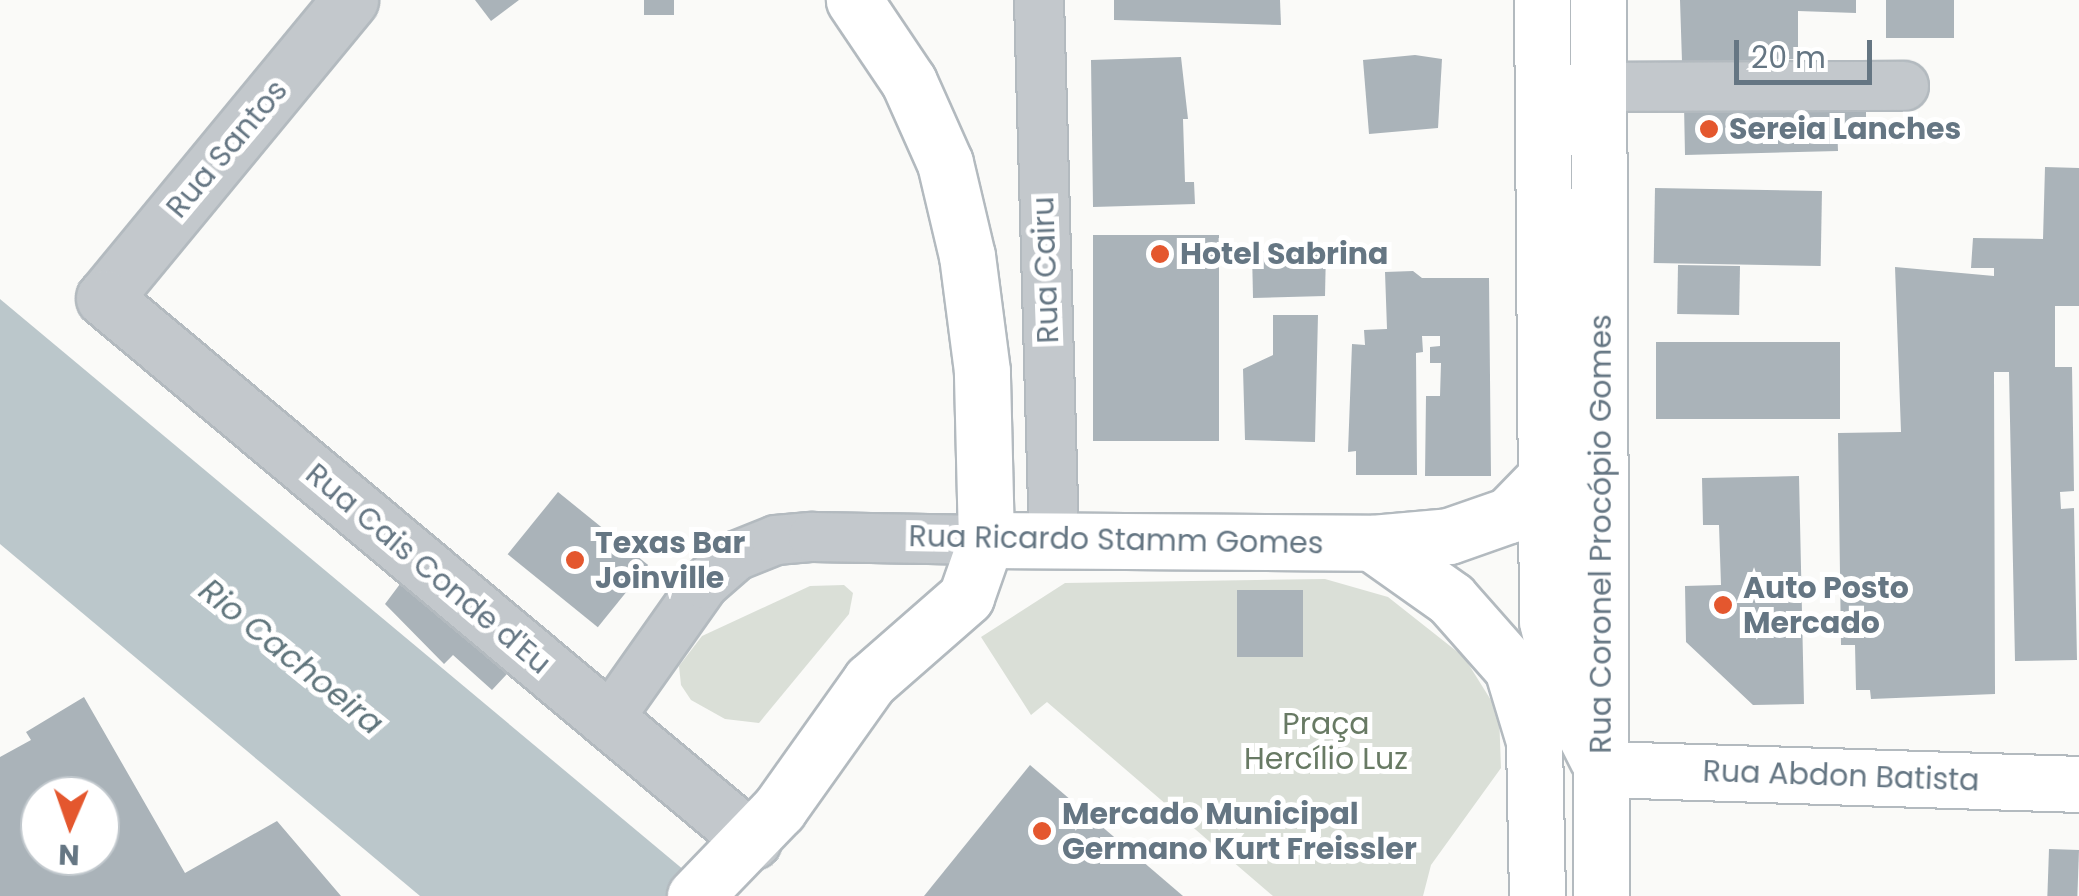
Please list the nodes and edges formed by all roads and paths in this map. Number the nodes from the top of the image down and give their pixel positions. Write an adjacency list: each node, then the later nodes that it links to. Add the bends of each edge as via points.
1 (350, 0): 8 (street, Rua Santos)
2 (854, 0): 10 (main road, via 909,82 944,162 967,256 982,371)
3 (1039, 0): 11 (street, Rua Cairu)
4 (1542, 0): 9 (main road, Rua Coronel Procópio Gomes)
5 (1598, 0): 7 (main road, Rua Coronel Procópio Gomes)
6 (1904, 86): 7 (street)
7 (1599, 87): 14 (main road, Rua Coronel Procópio Gomes)
8 (104, 298): 13 (street, Rua Cais Conde d'Eu)
9 (1546, 477): 12 (main road, Rua Ricardo Stamm Gomes, via 1510,515 1484,528); 14 (main road, Rua Coronel Procópio Gomes, via 1551,657)
10 (986, 540): 11 (main road, Rua Ricardo Stamm Gomes); 13 (street, Rua Ricardo Stamm Gomes, via 813,536 776,540 736,556 704,584); 17 (main road, via 966,597 870,681)
11 (1054, 540): 12 (main road, Rua Ricardo Stamm Gomes)
12 (1372, 543): 16 (main road, via 1451,599 1499,646 1528,712)
13 (608, 720): 17 (street, Rua Cais Conde d'Eu)
14 (1603, 769): 15 (main road, Rua Abdon Batista); 16 (main road); 19 (main road)
15 (2079, 784)
16 (1538, 810): 18 (main road)
17 (725, 868)
18 (1537, 896)
19 (1602, 896)

